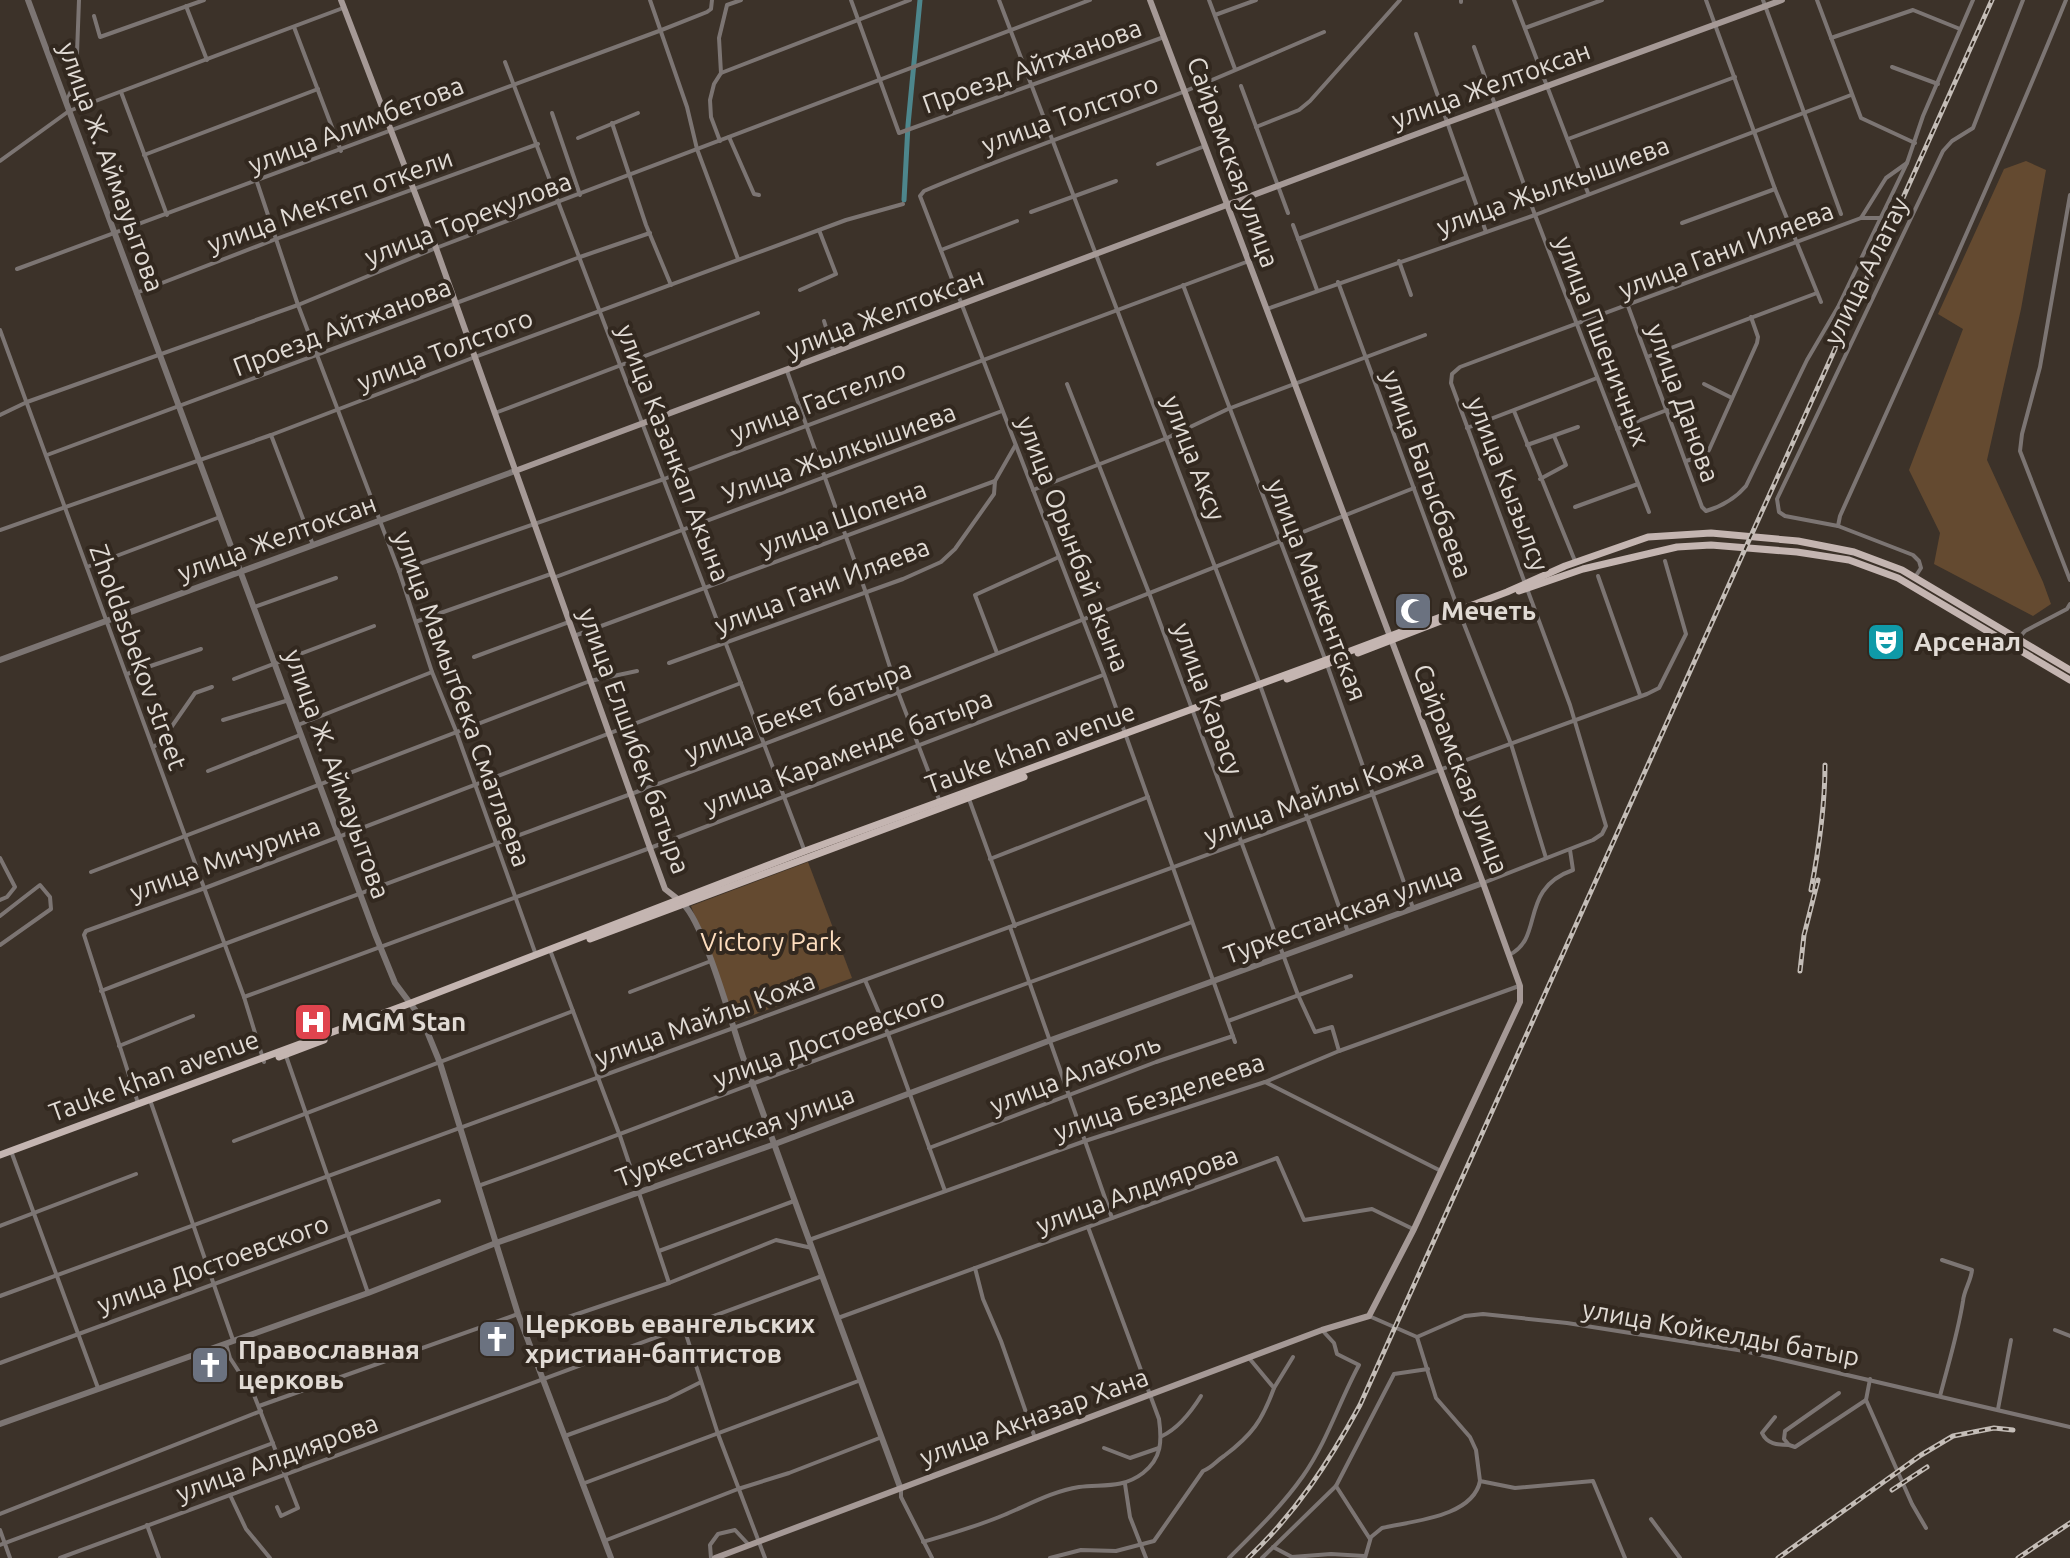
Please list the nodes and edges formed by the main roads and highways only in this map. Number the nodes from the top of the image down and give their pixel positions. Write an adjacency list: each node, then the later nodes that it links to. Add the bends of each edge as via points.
1 (1150, 0): 5 (main road, Сайрамская улица)
2 (1782, 0): 3 (main road, улица Желтоксан)
3 (1764, 3): 5 (main road, улица Желтоксан)
4 (343, 4): 6 (main road, улица Елшибек батыра)
5 (1228, 205): 6 (main road, улица Желтоксан); 8 (main road, Сайрамская улица)
6 (515, 471): 12 (main road, улица Елшибек батыра, via 665,889)
7 (1528, 586): 8 (main road, Tauke khan avenue); 9 (main road, Tauke khan avenue, via 1677,547 1797,552 1849,560 1898,578); 9 (main road, Tauke khan avenue, via 1648,537 1711,533 1798,541 1854,552 1915,577)
8 (1391, 637): 12 (main road, Tauke khan avenue); 16 (main road, Сайрамская улица, via 1520,986 1520,1002)
9 (2027, 649): 10 (main road, Tauke khan avenue); 11 (main road, Tauke khan avenue)
10 (2070, 670)
11 (2070, 680)
12 (681, 902): 13 (main road, Tauke khan avenue)
13 (150, 1101): 14 (main road, Tauke khan avenue); 14 (main road, Tauke khan avenue)
14 (12, 1152): 15 (main road, Tauke khan avenue)
15 (0, 1157)
16 (1369, 1316): 17 (main road, улица Акназар Хана)
17 (713, 1558)

